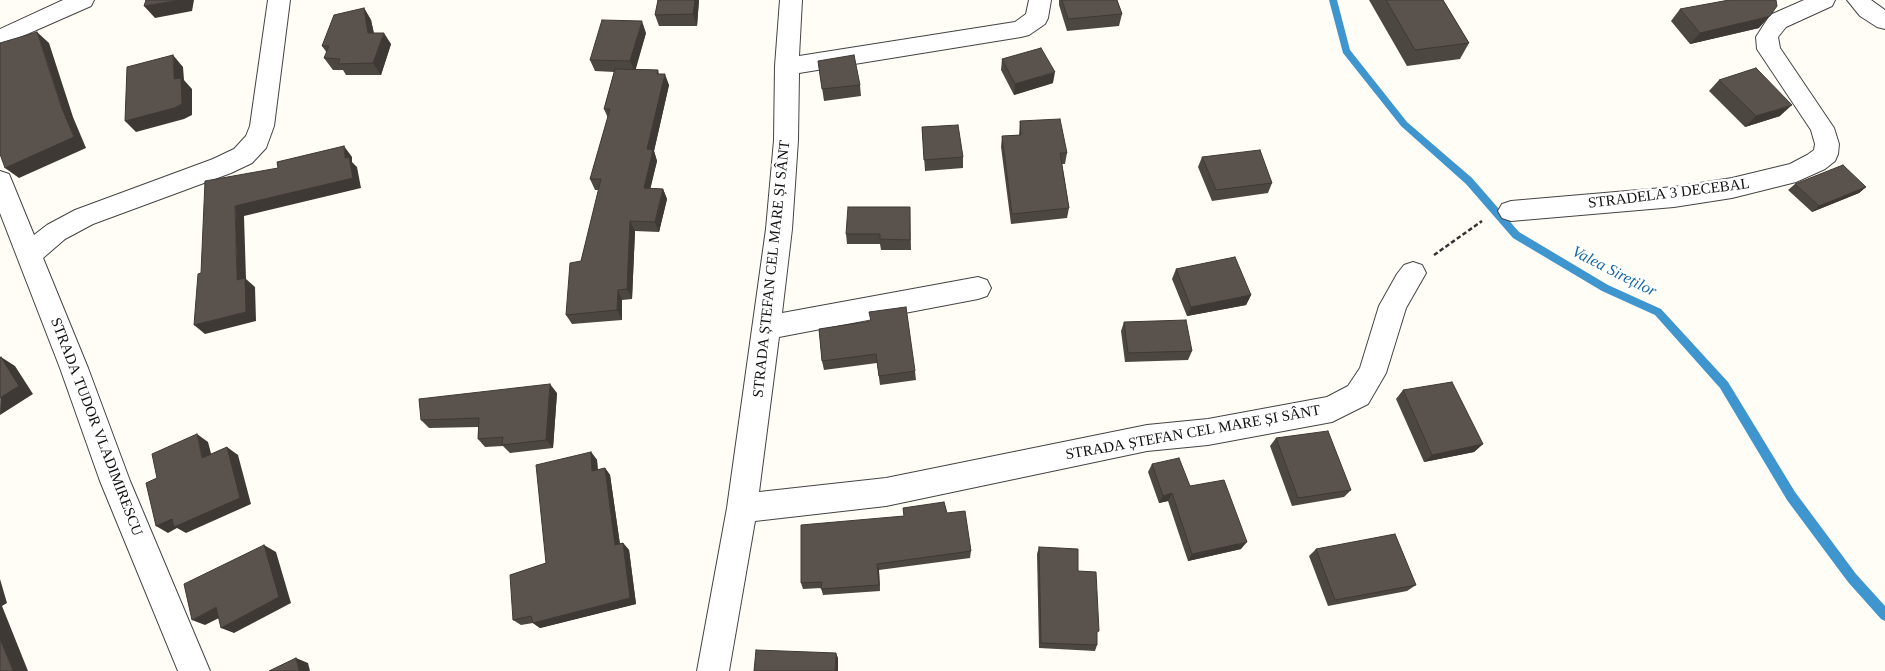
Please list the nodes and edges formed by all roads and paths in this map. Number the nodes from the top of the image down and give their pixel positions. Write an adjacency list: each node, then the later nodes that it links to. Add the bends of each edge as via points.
1 (83, 0): 8 (street)
2 (280, 0): 13 (street, via 258,141 243,156 222,166 84,217 56,232)
3 (791, 0): 9 (street, STRADA ȘTEFAN CEL MARE ȘI SÂNT)
4 (1040, 0): 9 (street, via 1037,18 1021,29)
5 (1824, 0): 11 (street, STRADELA 3 DECEBAL, via 1778,21 1766,38 1769,49 1822,128 1827,144 1826,154 1816,162 1796,172 1732,188 1674,197)
6 (1858, 0): 7 (street)
7 (1885, 21)
8 (0, 38)
9 (787, 66): 16 (street, STRADA ȘTEFAN CEL MARE ȘI SÂNT, via 786,140)
10 (0, 181): 13 (street, STRADA TUDOR VLADIMIRESCU)
11 (1511, 211)
12 (1487, 218): 14 (path)
13 (28, 255): 18 (street, STRADA TUDOR VLADIMIRESCU, via 115,481)
14 (1413, 273): 17 (street, STRADA ȘTEFAN CEL MARE ȘI SÂNT, via 1393,306 1372,373 1358,395 1332,409 1208,432 1146,438 886,492)
15 (978, 288): 16 (street)
16 (767, 328): 17 (street, STRADA ȘTEFAN CEL MARE ȘI SÂNT)
17 (742, 508): 19 (street, STRADA ȘTEFAN CEL MARE ȘI SÂNT)
18 (194, 671)
19 (713, 671)

